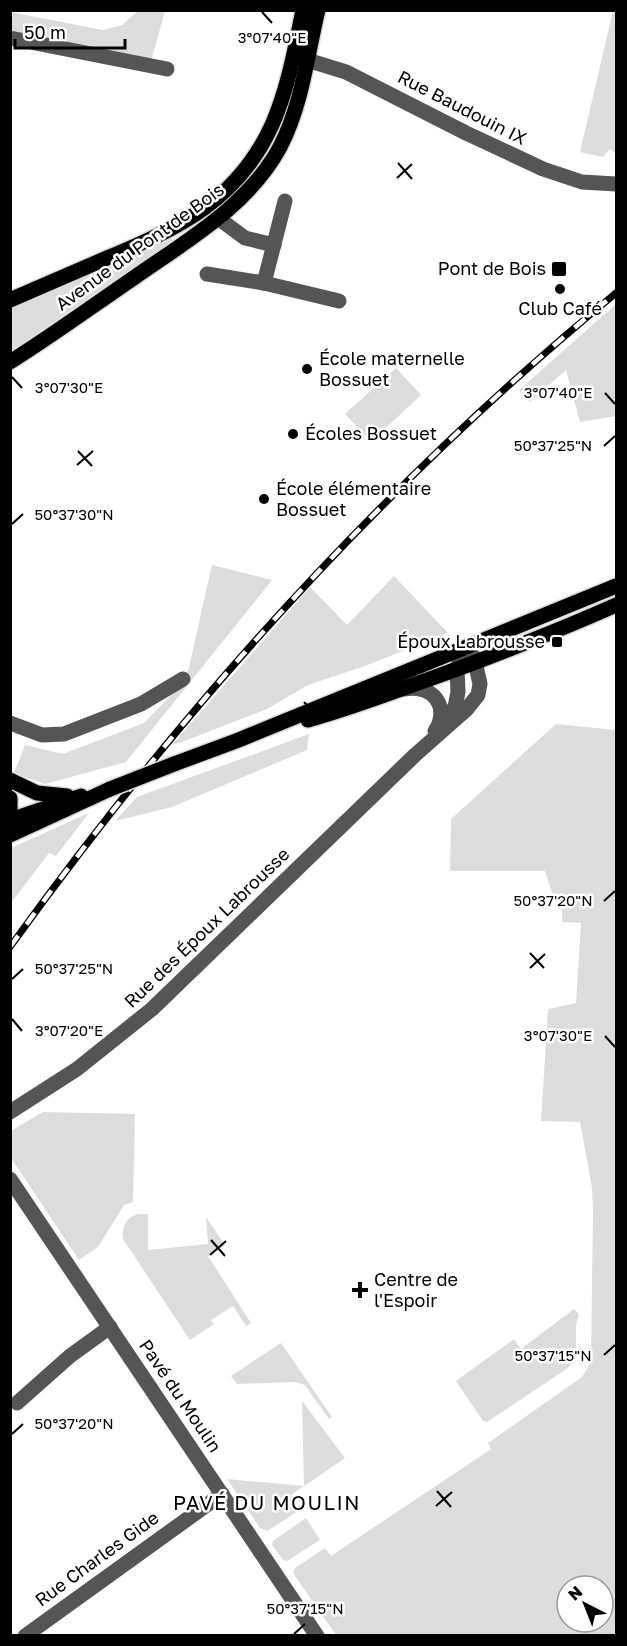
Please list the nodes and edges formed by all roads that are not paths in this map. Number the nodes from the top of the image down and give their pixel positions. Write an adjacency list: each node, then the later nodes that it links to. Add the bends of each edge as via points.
1 (303, 10): 4 (main road, Avenue du Pont de Bois)
2 (318, 10): 4 (main road, Avenue du Pont de Bois)
3 (10, 38): 5 (street)
4 (300, 59): 6 (street, Rue Baudouin IX, via 346,72 543,169 582,182); 8 (main road, Avenue du Pont de Bois, via 295,111 276,153 249,189); 12 (main road, Avenue du Pont de Bois, via 271,127 246,167 203,210 169,231)
5 (167, 69)
6 (616, 184)
7 (285, 201): 9 (street)
8 (218, 218): 9 (street, via 239,235); 14 (main road, Avenue du Pont de Bois)
9 (274, 245): 11 (street)
10 (207, 274): 11 (street)
11 (264, 283): 13 (street)
12 (10, 299)
13 (339, 301)
14 (10, 362)
15 (616, 586): 17 (main road)
16 (616, 605): 18 (main road)
17 (464, 649): 18 (street); 19 (street, Rue des Époux Labrousse); 24 (main road)
18 (476, 662): 19 (main road); 25 (street, Rue des Époux Labrousse, via 478,695)
19 (457, 669): 21 (main road); 23 (street, Rue des Époux Labrousse, via 455,707)
20 (183, 679): 22 (street, via 141,704 64,734 42,735)
21 (400, 689): 23 (street, via 420,688 436,698 441,718); 24 (main road)
22 (10, 723)
23 (435, 731): 25 (street, Rue des Époux Labrousse)
24 (236, 741): 27 (main road, bridge)
25 (415, 755): 32 (street, Rue des Époux Labrousse, via 152,1009 77,1069)
26 (10, 780): 28 (main road, via 43,794)
27 (110, 789): 28 (main road); 31 (main road)
28 (88, 794): 30 (main road)
29 (10, 798): 30 (main road)
30 (10, 820)
31 (10, 836)
32 (10, 1112)
33 (10, 1179): 34 (street, Pavé du Moulin)
34 (110, 1327): 35 (street); 36 (street, Pavé du Moulin)
35 (17, 1403)
36 (222, 1494): 37 (street, Rue Charles Gide); 38 (street, Pavé du Moulin)
37 (25, 1635)
38 (317, 1635)

